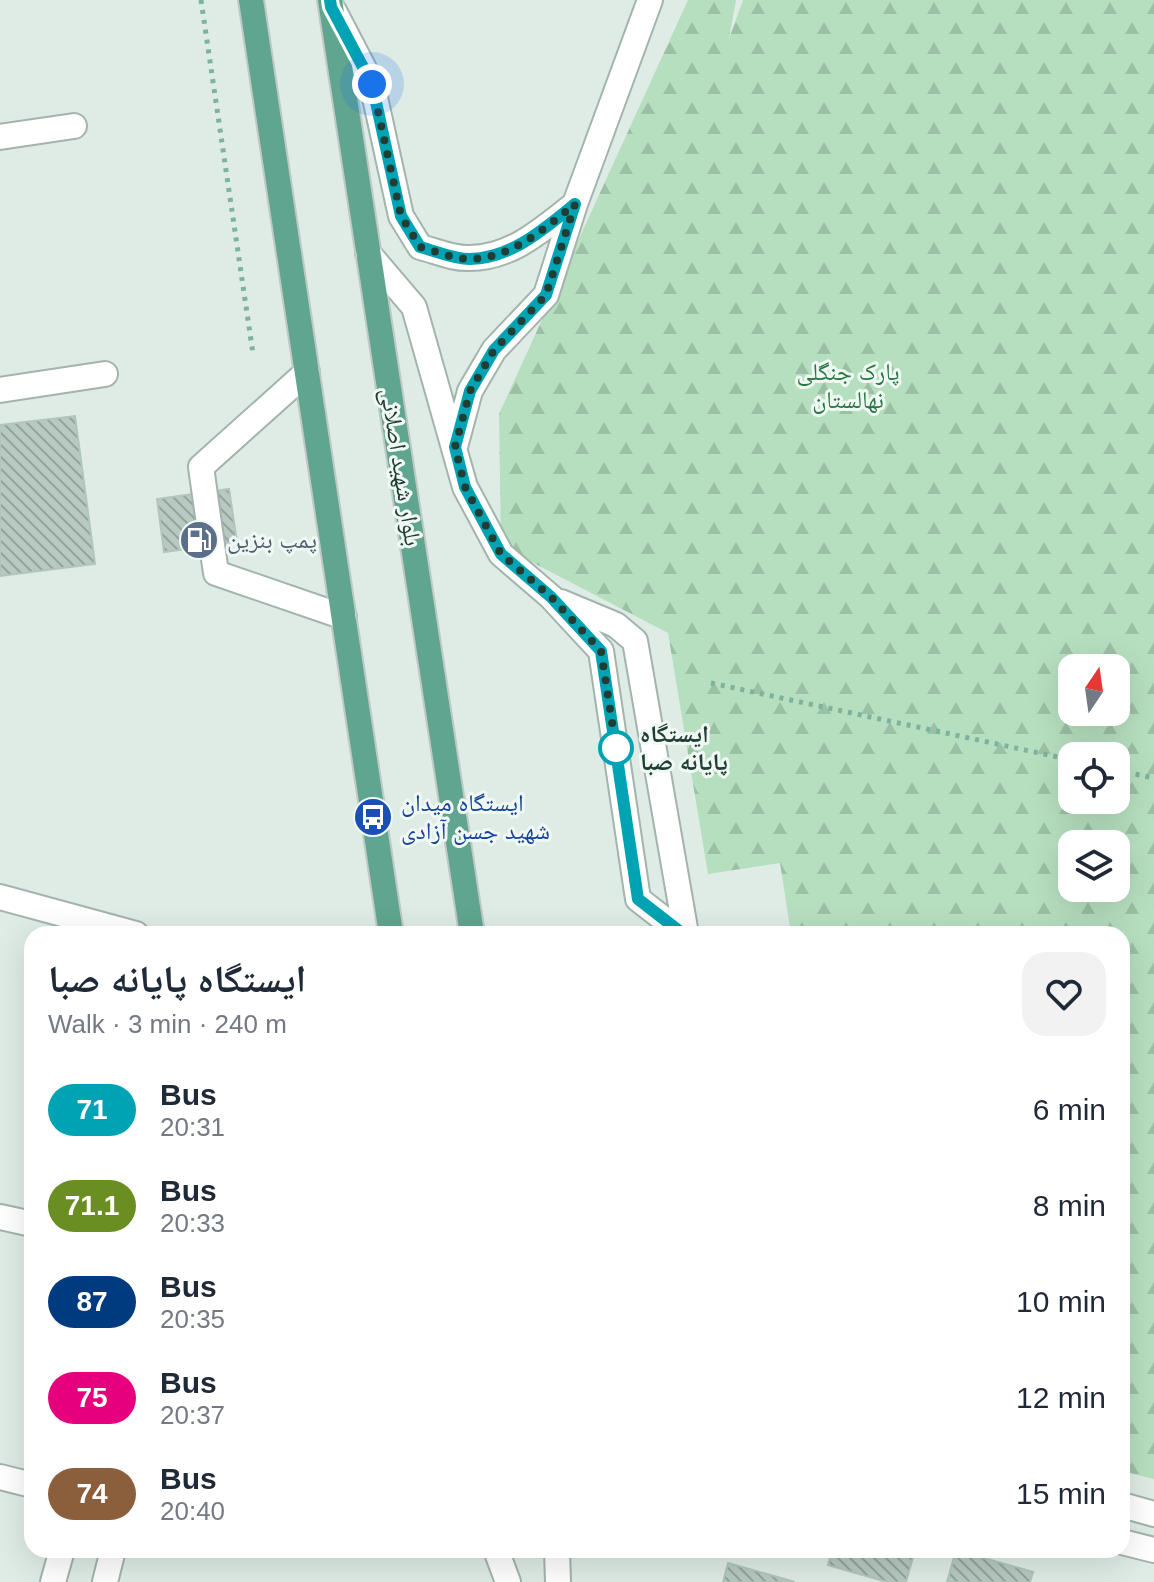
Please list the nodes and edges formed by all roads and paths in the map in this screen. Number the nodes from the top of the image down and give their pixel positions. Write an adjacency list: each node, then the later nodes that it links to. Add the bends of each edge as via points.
1 (201, 0): 9 (path)
2 (251, 0): 10 (main road)
3 (650, 0): 7 (street)
4 (331, 4): 7 (street, via 372,84 401,216 420,247 470,259 497,253 528,241); 8 (main road, بلوار شهید اصلانی)
5 (74, 126): 6 (street)
6 (0, 137)
7 (575, 204): 13 (street, via 546,295 494,350 470,391)
8 (368, 253): 13 (street, via 414,307); 23 (main road, بلوار شهید اصلانی)
9 (253, 354)
10 (307, 372): 15 (main road); 15 (street, via 201,467 216,573)
11 (105, 374): 12 (street)
12 (0, 390)
13 (455, 447): 14 (street, via 465,487 501,554)
14 (551, 597): 24 (street, via 601,651 638,899); 25 (street, via 616,625 635,641)
15 (344, 617): 22 (main road)
16 (711, 683): 17 (path)
17 (1058, 757)
18 (1130, 773): 19 (path)
19 (1154, 778)
20 (0, 897): 21 (street)
21 (107, 926)
22 (390, 926)
23 (471, 926)
24 (673, 926)
25 (683, 926)
26 (0, 1217): 27 (street)
27 (24, 1222)
28 (0, 1477): 29 (street)
29 (24, 1483)
30 (1130, 1507): 31 (street)
31 (1154, 1514)
32 (1130, 1544): 33 (street)
33 (1154, 1550)
34 (60, 1558): 38 (street)
35 (111, 1558): 39 (street)
36 (499, 1558): 40 (street)
37 (557, 1558): 41 (street)
38 (53, 1582)
39 (105, 1582)
40 (508, 1582)
41 (558, 1582)

